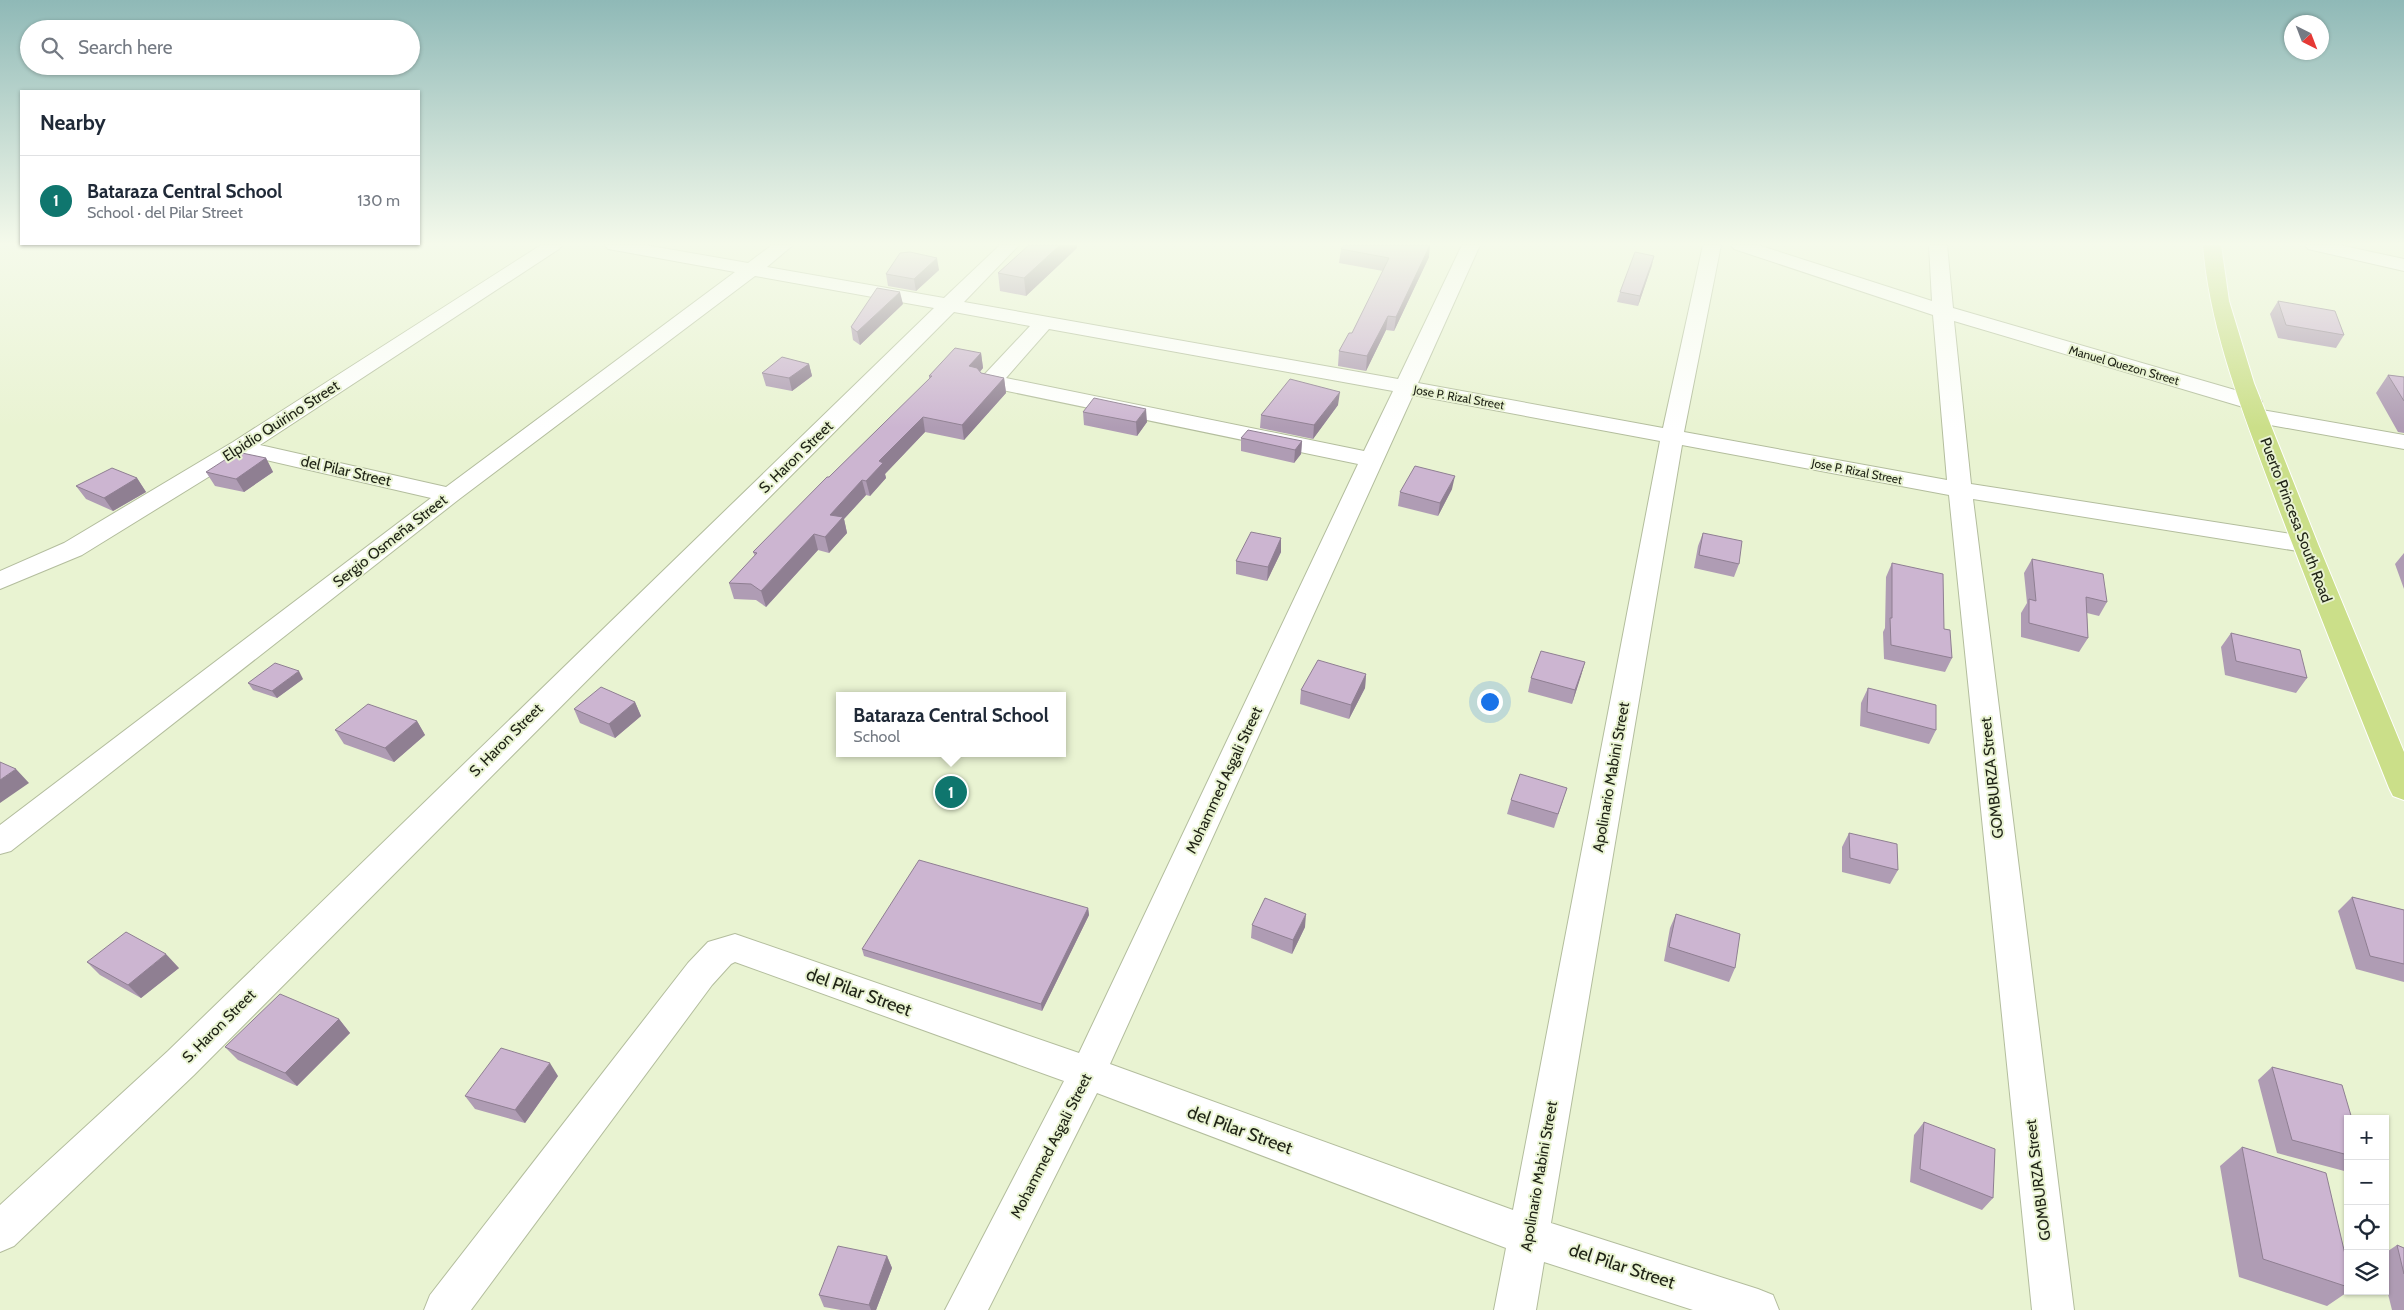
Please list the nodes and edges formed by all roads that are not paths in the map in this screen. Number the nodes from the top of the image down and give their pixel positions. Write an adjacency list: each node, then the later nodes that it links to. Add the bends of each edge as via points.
1 (460, 306): 15 (street, Elpidio Quirino Street)
2 (704, 306): 18 (street, Sergio Osmeña Street)
3 (949, 306): 10 (street, Jose P. Rizal Street); 24 (street, S. Haron Street, via 181,1063)
4 (1443, 306): 11 (street, Mohammed Asgali Street)
5 (1699, 306): 13 (street, Apolinario Mabini Street)
6 (1926, 306): 9 (street, Manuel Quezon Street)
7 (1943, 306): 9 (street, GOMBURZA Street)
8 (2221, 306): 12 (main road, Puerto Princesa South Road)
9 (1944, 312): 12 (street, Manuel Quezon Street); 17 (street, GOMBURZA Street, via 1949,393)
10 (1043, 323): 11 (street, Jose P. Rizal Street); 16 (street, via 991,381)
11 (1406, 387): 13 (street, Jose P. Rizal Street); 16 (street, Mohammed Asgali Street)
12 (2253, 409): 14 (street, Manuel Quezon Street); 19 (main road, Puerto Princesa South Road)
13 (1672, 436): 17 (street, Jose P. Rizal Street); 25 (street, Apolinario Mabini Street)
14 (2404, 442)
15 (242, 447): 18 (street, del Pilar Street); 20 (street, Elpidio Quirino Street, via 74,549)
16 (1372, 460): 23 (street, Mohammed Asgali Street)
17 (1961, 490): 19 (street, Jose P. Rizal Street); 30 (street, GOMBURZA Street)
18 (450, 495): 22 (street, Sergio Osmeña Street)
19 (2304, 544): 21 (main road, Puerto Princesa South Road)
20 (0, 581)
21 (2404, 788)
22 (0, 842)
23 (1088, 1073): 25 (street, del Pilar Street); 26 (street, del Pilar Street, via 740,949 724,950 700,974); 27 (street, Mohammed Asgali Street)
24 (0, 1232)
25 (1528, 1236): 28 (street, Apolinario Mabini Street); 29 (street, del Pilar Street)
26 (446, 1310)
27 (966, 1310)
28 (1515, 1310)
29 (1758, 1310)
30 (2053, 1310)

